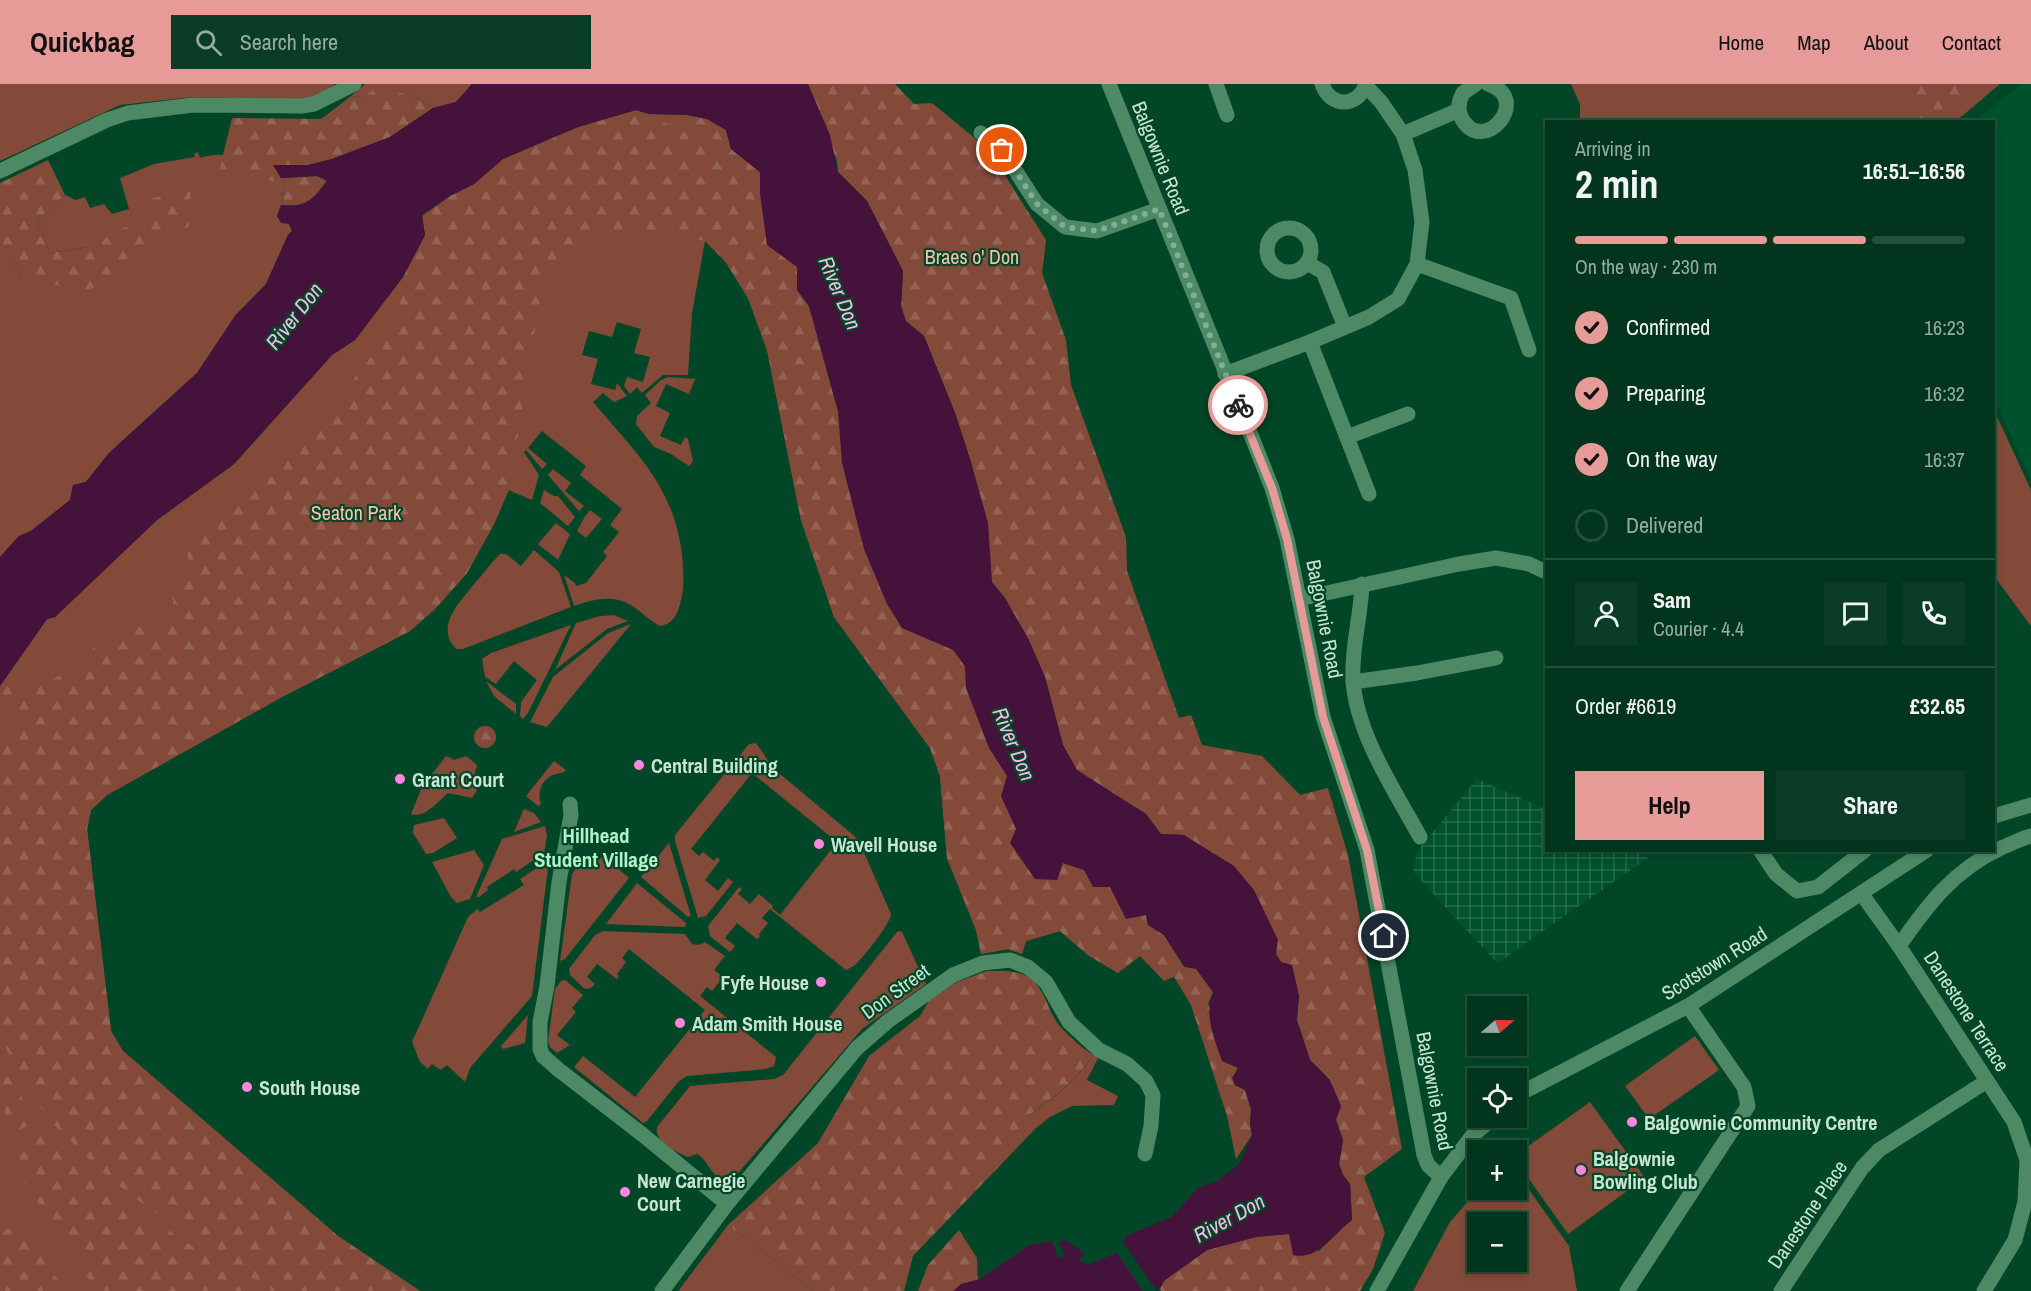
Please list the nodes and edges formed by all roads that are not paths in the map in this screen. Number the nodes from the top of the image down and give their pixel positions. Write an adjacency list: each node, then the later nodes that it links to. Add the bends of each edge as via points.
1 (354, 84): 12 (street, via 302,106 193,105 128,113)
2 (1109, 84): 13 (street, Balgownie Road)
3 (1216, 84): 9 (street)
4 (1322, 84): 7 (street, via 1326,93 1340,102 1356,99)
5 (1476, 84): 8 (street, via 1463,93)
6 (1488, 84): 8 (street, via 1499,90 1506,102 1500,123 1489,130 1475,130 1464,123)
7 (1366, 85): 11 (street)
8 (1459, 111): 11 (street)
9 (1227, 115)
10 (981, 133): 13 (street, via 1002,150 1037,204 1065,227 1097,231)
11 (1403, 134): 15 (street, via 1415,170 1422,222)
12 (0, 171)
13 (1159, 209): 19 (street, Balgownie Road)
14 (1307, 263): 16 (street, via 1323,272)
15 (1417, 264): 16 (street, via 1398,298); 18 (street, via 1511,298)
16 (1345, 327): 17 (street)
17 (1310, 342): 19 (street); 21 (street)
18 (1529, 350)
19 (1225, 374): 25 (street, Balgownie Road, via 1272,488)
20 (1408, 414): 21 (street)
21 (1347, 437): 22 (street)
22 (1369, 494)
23 (1545, 572): 24 (street, via 1496,558)
24 (1362, 584): 25 (street); 27 (street)
25 (1299, 598): 45 (street, Balgownie Road, via 1323,717 1367,850 1424,1155)
26 (1496, 658): 27 (street)
27 (1353, 682): 32 (street, via 1368,737)
28 (570, 804): 46 (street, via 540,1022 540,1049 559,1070)
29 (2031, 805): 30 (street)
30 (1995, 816)
31 (2031, 836): 37 (street)
32 (1420, 837)
33 (1761, 852): 34 (street, via 1776,874 1797,891 1818,887)
34 (1862, 852)
35 (1924, 852): 38 (street, Scotstown Road)
36 (1994, 852): 39 (street, via 1960,872 1934,898)
37 (1995, 852)
38 (1861, 893): 39 (street, Danestone Terrace); 40 (street, Scotstown Road)
39 (1899, 946): 41 (street, Danestone Terrace)
40 (1688, 1006): 42 (street, Scotstown Road); 49 (street, via 1744,1087 1748,1106)
41 (1987, 1081): 50 (street, Danestone Place, via 1880,1150 1862,1168); 51 (street, Danestone Terrace, via 2014,1122 2026,1160 2025,1202 2015,1240)
42 (1527, 1092)
43 (1481, 1128): 45 (street)
44 (1145, 1154): 46 (street, Don Street, via 1153,1095 1146,1081 1127,1064 1099,1050 1070,1022 1046,982 1028,967 1010,960 983,963 953,975 871,1034)
45 (1440, 1177): 48 (street)
46 (727, 1204): 47 (street, Don Street)
47 (662, 1291)
48 (1377, 1291)
49 (1627, 1291)
50 (1781, 1291)
51 (1983, 1291)

